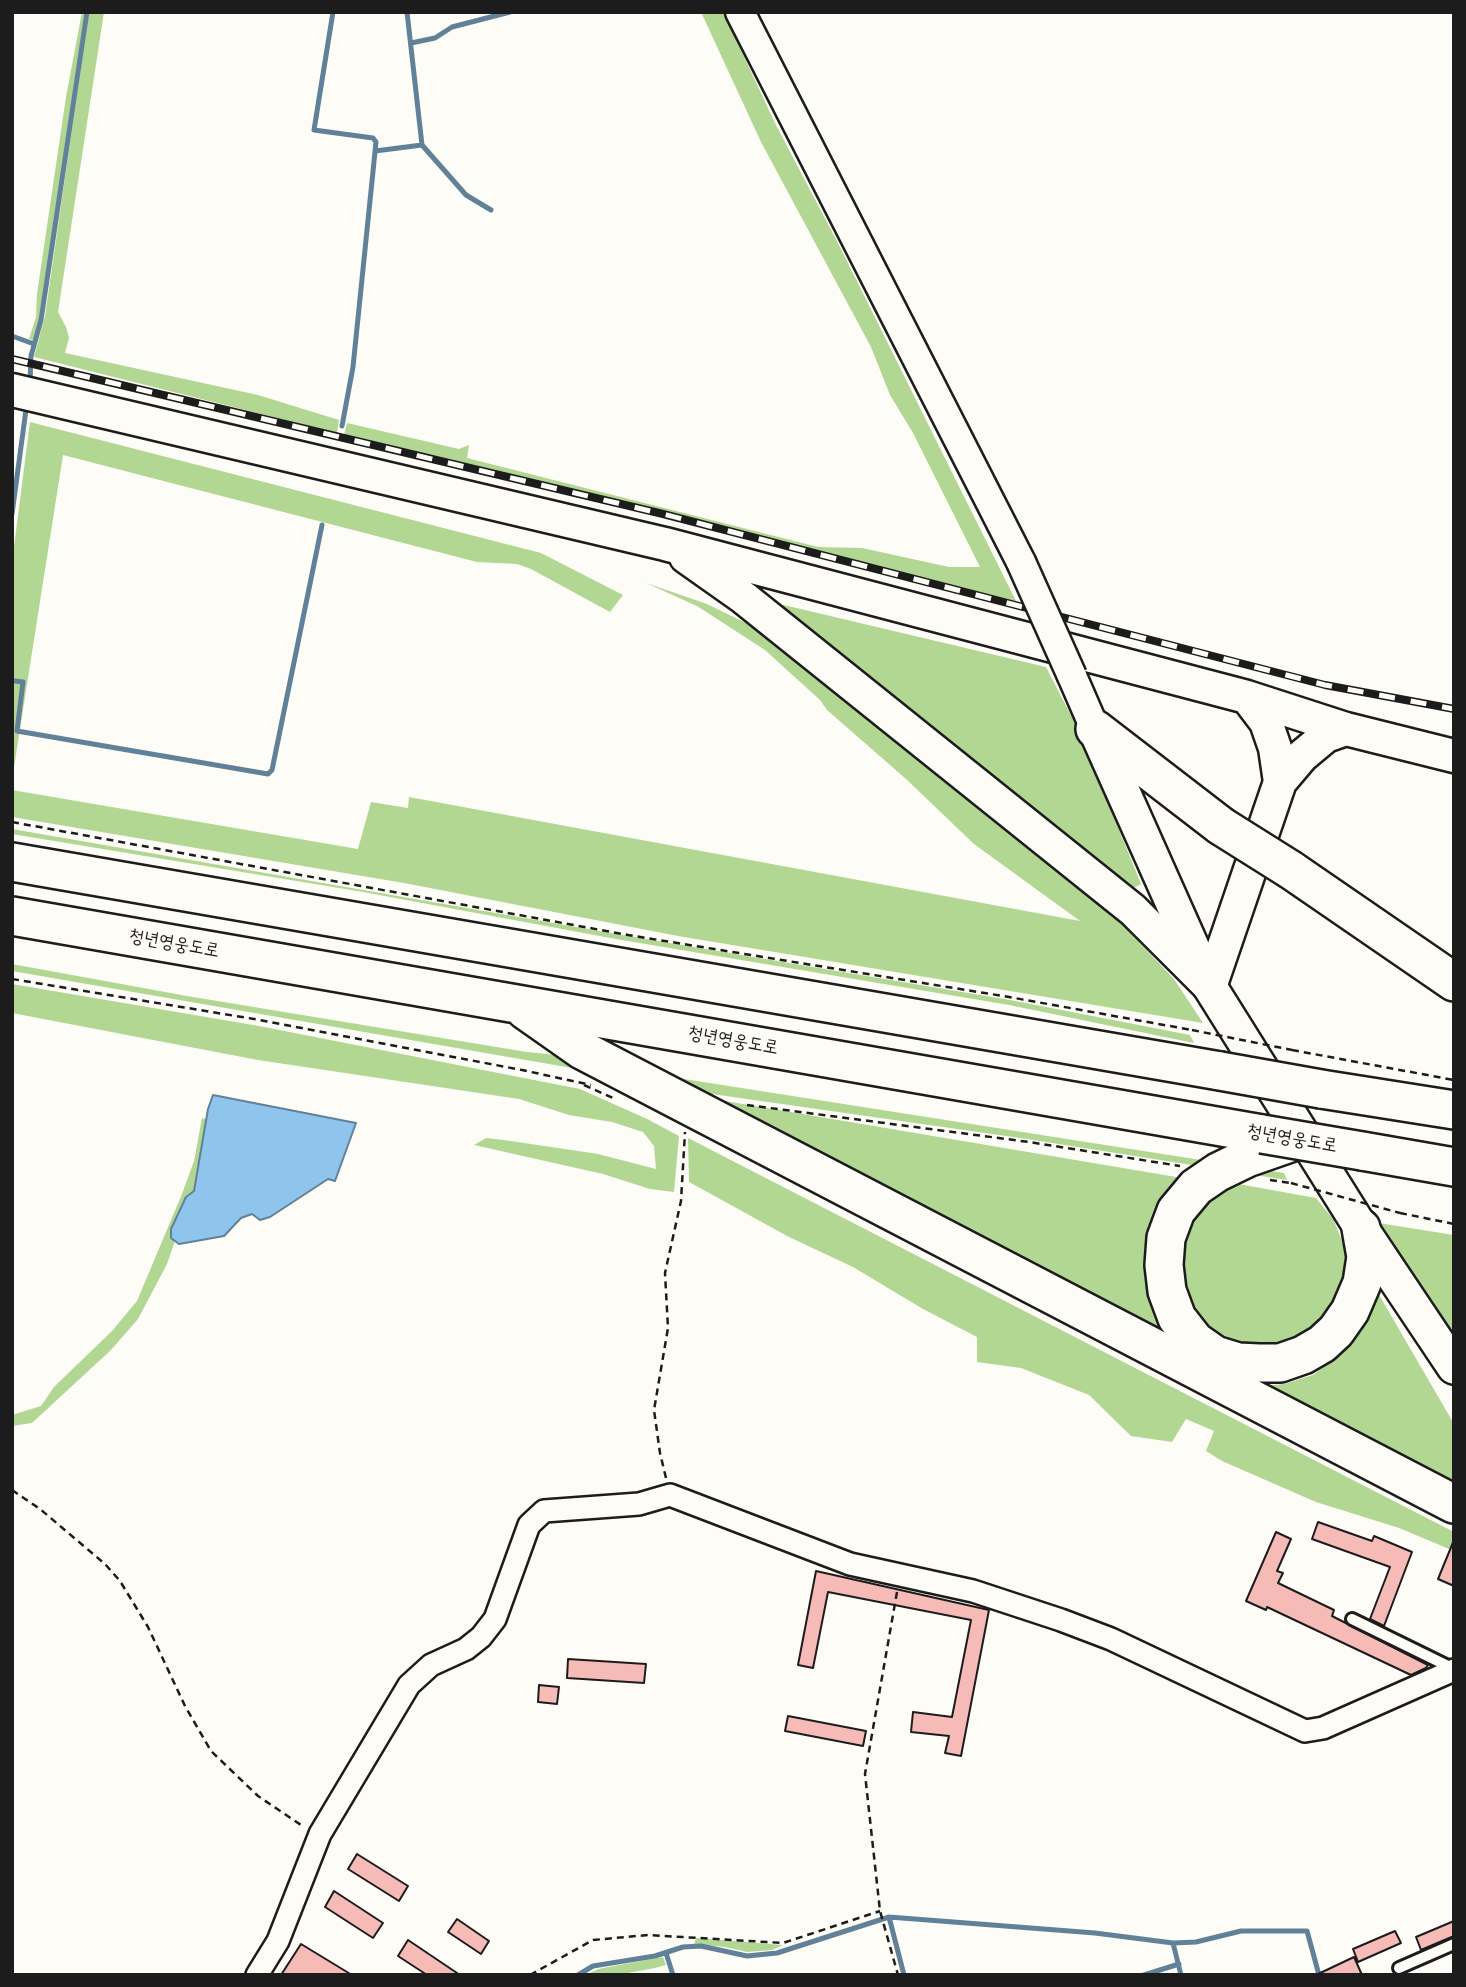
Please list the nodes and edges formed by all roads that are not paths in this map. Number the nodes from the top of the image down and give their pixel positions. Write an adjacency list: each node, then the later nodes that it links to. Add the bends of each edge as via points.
1 (740, 12): 5 (main road, bridge, via 1021,562)
2 (25, 393): 3 (main road)
3 (665, 544): 4 (main road); 12 (main road, via 744,598 1133,910)
4 (1247, 697): 6 (main road); 8 (main road, via 1266,722)
5 (1095, 729): 11 (highway, bridge, via 1222,826); 12 (highway)
6 (1346, 729): 7 (main road); 8 (main road, via 1326,736)
7 (1454, 756)
8 (1280, 782): 12 (main road)
9 (12, 862): 14 (highway, bridge)
10 (12, 916): 13 (highway, 청년영웅도로)
11 (1454, 982)
12 (1210, 987): 17 (highway)
13 (515, 1003): 15 (highway, 청년영웅도로); 19 (highway, via 582,1050)
14 (1454, 1110)
15 (1277, 1141): 16 (highway, 청년영웅도로, bridge); 17 (highway, via 1218,1172 1176,1211 1166,1238 1167,1291 1177,1318 1195,1341 1215,1355 1259,1363 1280,1363 1322,1344 1350,1311 1362,1283 1366,1257)
16 (1454, 1167)
17 (1361, 1228): 18 (highway)
18 (1454, 1367)
19 (1454, 1504)
20 (1352, 1619): 21 (lane)
21 (1454, 1670): 24 (street, via 1323,1728 1305,1731 1061,1619 986,1595 850,1564 670,1495 639,1504 544,1511 529,1525 495,1619 473,1643 431,1665 409,1685 320,1834 278,1941)
22 (1454, 1944): 23 (lane)
23 (1399, 1968)
24 (257, 1975)

